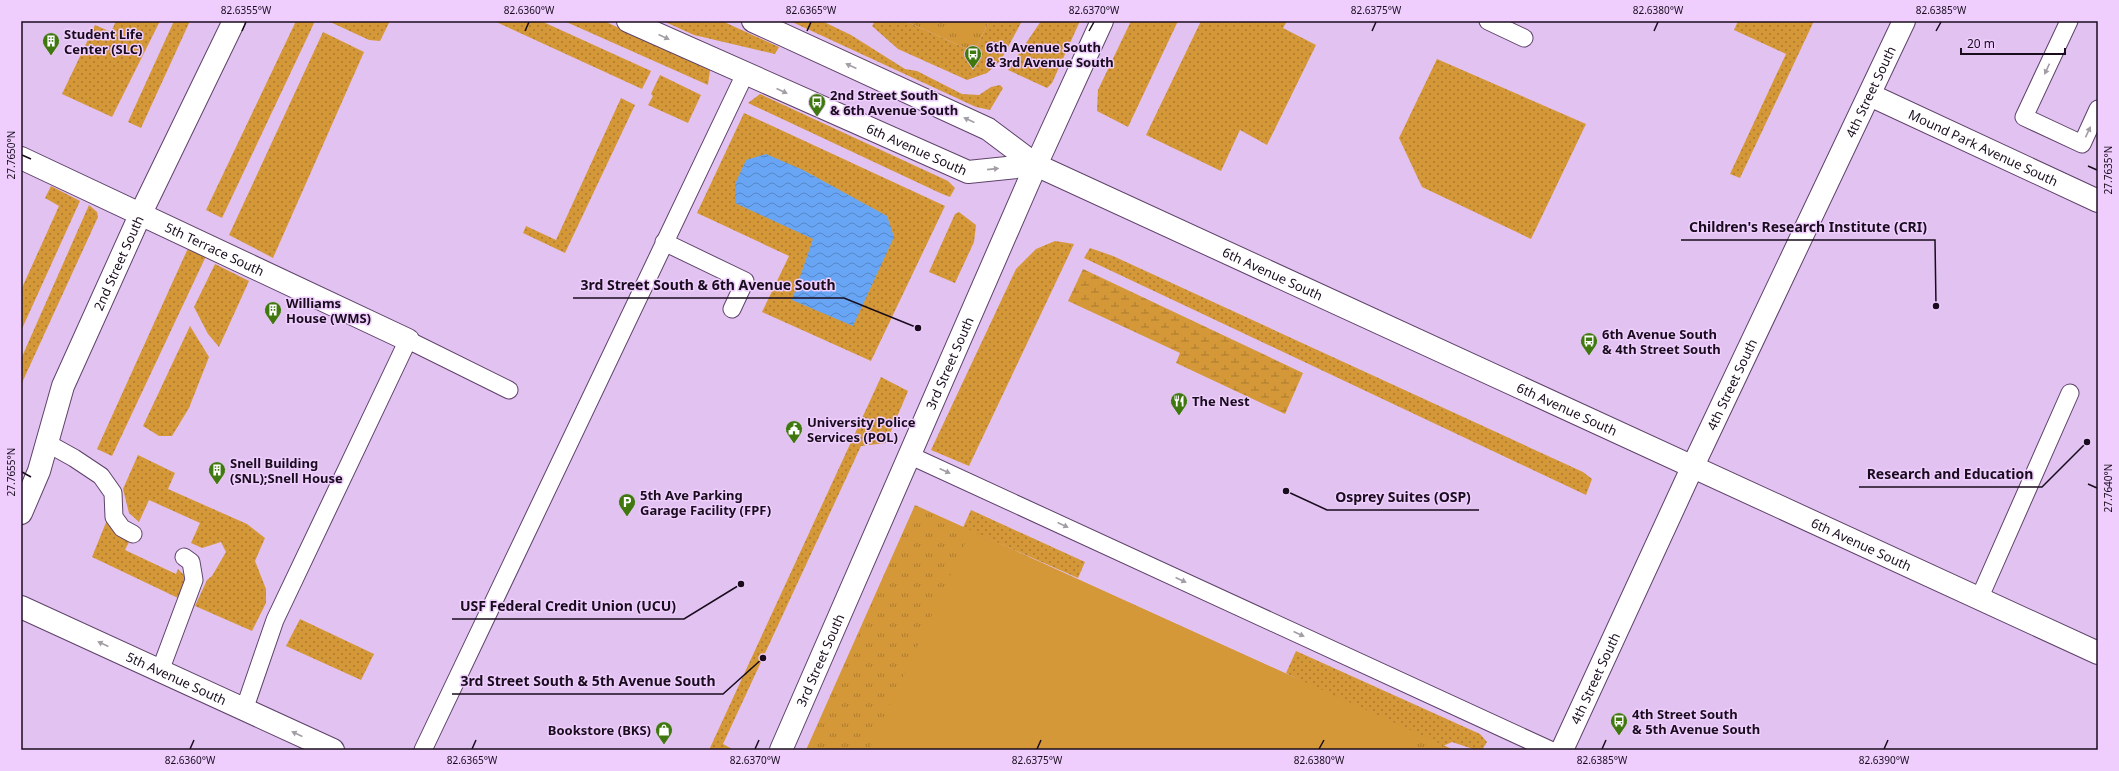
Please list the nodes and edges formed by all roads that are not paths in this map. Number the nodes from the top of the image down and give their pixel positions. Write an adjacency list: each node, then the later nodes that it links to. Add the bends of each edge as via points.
1 (234, 21): 15 (street, 2nd Street South)
2 (628, 21): 9 (street, 6th Avenue South, one-way to 9)
3 (753, 21): 13 (street, 6th Avenue South, one-way to 3, via 988,129)
4 (1102, 21): 13 (street, 3rd Street South)
5 (1488, 21): 8 (lane)
6 (1904, 21): 10 (street, 4th Street South)
7 (2069, 21): 11 (lane, one-way to 11, via 2024,117 2082,144)
8 (1524, 38)
9 (744, 74): 13 (street, 6th Avenue South, one-way to 13, via 968,172); 16 (lane)
10 (1870, 95): 14 (street, Mound Park Avenue South); 23 (street, 4th Street South)
11 (2098, 109)
12 (21, 158): 15 (street, 5th Terrace South)
13 (1036, 165): 22 (street, 3rd Street South); 23 (street, 6th Avenue South)
14 (2098, 201)
15 (141, 213): 18 (street, 5th Terrace South); 21 (street, 2nd Street South, via 63,386)
16 (664, 242): 17 (lane, via 745,281); 33 (lane)
17 (732, 309)
18 (408, 340): 19 (lane); 31 (lane, via 275,620)
19 (509, 390)
20 (2070, 393): 27 (lane)
21 (47, 443): 24 (street, 2nd Street South, via 39,471); 25 (lane, via 101,476 113,493 114,517 122,528)
22 (909, 454): 34 (street, 3rd Street South); 35 (lane, one-way to 35)
23 (1692, 468): 27 (street, 6th Avenue South); 36 (street, 4th Street South)
24 (21, 512)
25 (133, 534)
26 (184, 557): 30 (lane, via 191,562 194,580)
27 (1979, 599): 29 (street, 6th Avenue South)
28 (21, 607): 30 (street, 5th Avenue South, one-way to 28)
29 (2098, 653)
30 (160, 671): 31 (street, 5th Avenue South)
31 (244, 710): 32 (street, 5th Avenue South, one-way to 31)
32 (333, 750)
33 (423, 750)
34 (781, 750)
35 (1550, 750)
36 (1562, 750)

